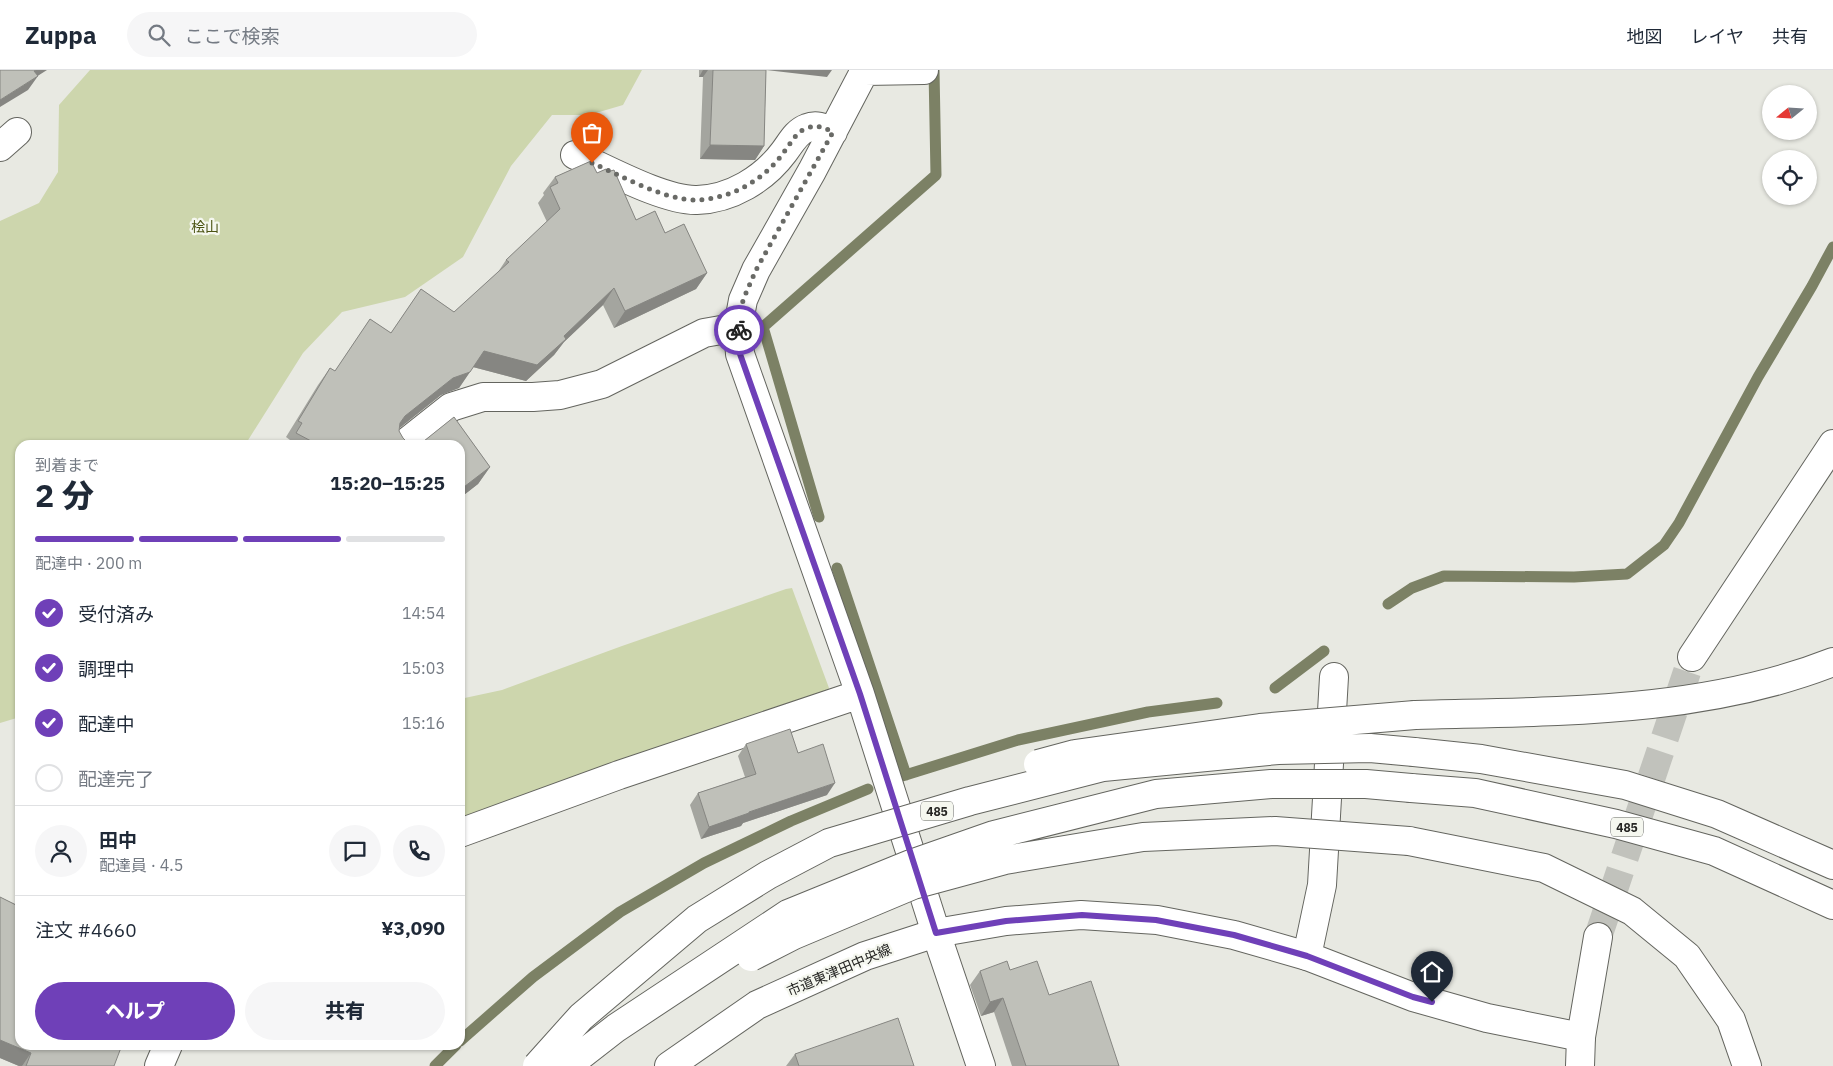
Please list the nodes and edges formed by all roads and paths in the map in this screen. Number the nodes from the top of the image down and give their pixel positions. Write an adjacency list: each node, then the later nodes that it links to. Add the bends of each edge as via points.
1 (924, 70): 2 (main road)
2 (865, 71): 3 (main road)
3 (833, 132): 4 (main road, via 818,125 807,128 797,134 767,172 752,182 715,198 697,200 660,193); 5 (main road, via 756,270 743,300)
4 (575, 155)
5 (738, 327): 6 (main road, via 704,333 602,384 560,395 484,397 451,407); 11 (main road, via 740,354)
6 (409, 440)
7 (1833, 444): 8 (main road)
8 (1692, 657)
9 (1833, 662): 13 (main road, 485, bridge, via 1804,674 1755,687 1638,705 1560,711 1415,714 1260,728 1075,754 954,786)
10 (1334, 677): 18 (main road, via 1322,885)
11 (860, 694): 12 (main road, via 619,775); 16 (main road)
12 (465, 831)
13 (829, 843): 14 (main road, 485, bridge, via 1103,766 1278,750 1370,748 1481,760 1625,785 1717,814); 23 (main road, 485, bridge, via 768,875 697,919 581,1017)
14 (1833, 865)
15 (1833, 905): 19 (main road, 485, bridge, via 1714,850 1616,824 1475,793 1366,784 1271,784 1156,794 994,835 911,864 788,914)
16 (936, 933): 18 (main road, 市道東津田中央線, via 1006,921 1082,915 1147,919 1234,935); 25 (main road, 市道東津田中央線, via 865,956 757,1005); 26 (main road)
17 (1598, 937): 20 (main road)
18 (1307, 956): 20 (main road, 市道東津田中央線, via 1413,997 1487,1018)
19 (616, 1028): 24 (main road, 485, bridge); 28 (main road, 485, bridge, via 794,935 913,886 1005,860 1152,837 1275,831 1409,841 1544,868 1632,911 1687,956 1731,1020)
20 (1581, 1037): 27 (main road)
21 (166, 1050): 22 (main road)
22 (159, 1066)
23 (537, 1066)
24 (567, 1066)
25 (669, 1066)
26 (981, 1066)
27 (1580, 1066)
28 (1747, 1066)

